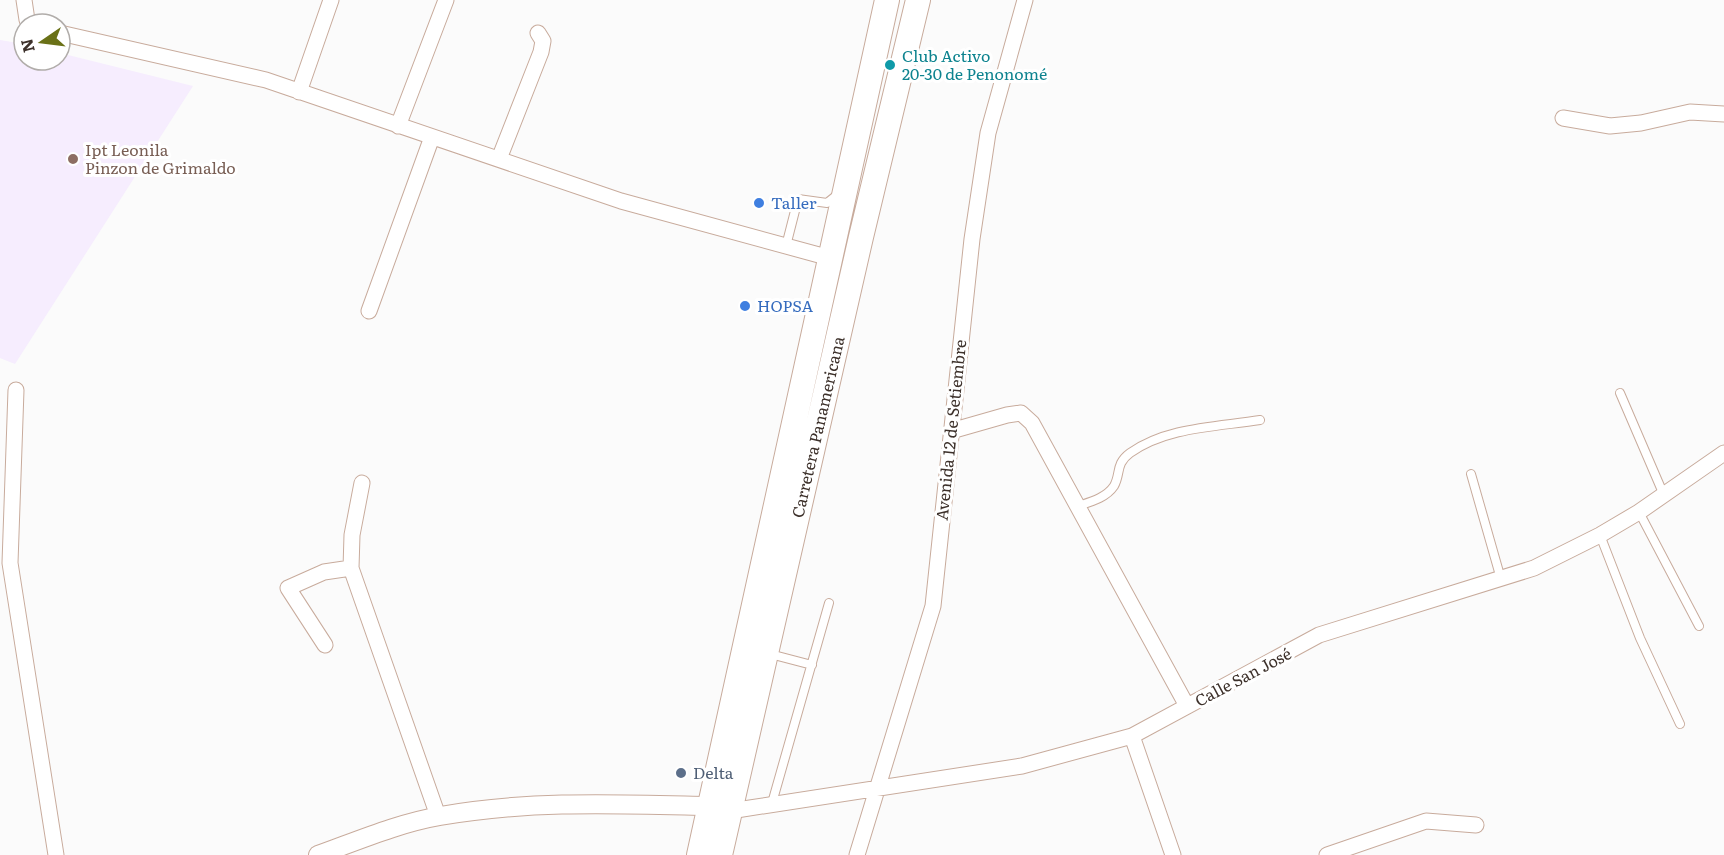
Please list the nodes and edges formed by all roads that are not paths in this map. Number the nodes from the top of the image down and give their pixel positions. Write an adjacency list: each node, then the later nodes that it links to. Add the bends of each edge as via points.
1 (332, 0): 8 (street)
2 (446, 0): 11 (street)
3 (887, 0): 14 (highway, Carretera Panamericana)
4 (918, 0): 15 (highway, Carretera Panamericana)
5 (1024, 0): 22 (street, Avenida 12 de Setiembre, via 988,133)
6 (538, 33): 13 (street, via 543,41 541,52)
7 (72, 36): 8 (street, via 266,80)
8 (299, 92): 11 (street)
9 (1724, 114): 10 (street, via 1690,112 1610,126)
10 (1563, 118)
11 (398, 126): 12 (street)
12 (432, 138): 13 (street); 18 (street)
13 (499, 159): 16 (street, via 621,201)
14 (845, 189): 16 (lane, via 827,203 798,199); 17 (highway, Carretera Panamericana)
15 (861, 237): 17 (highway, via 845,254); 35 (highway, Carretera Panamericana)
16 (786, 247): 17 (street)
17 (830, 258): 42 (highway, Carretera Panamericana)
18 (369, 311)
19 (16, 390): 45 (street, via 10,563)
20 (1620, 393): 26 (lane)
21 (1260, 420): 27 (lane, via 1176,432 1149,443 1128,454 1118,466 1114,485 1099,498)
22 (951, 430): 27 (street, via 1021,413 1032,423); 40 (street, Avenida 12 de Setiembre, via 933,606)
23 (1724, 453): 26 (street, Calle San José)
24 (1471, 474): 31 (lane)
25 (362, 483): 30 (street, via 352,535)
26 (1663, 493): 28 (street, Calle San José)
27 (1078, 506): 37 (street)
28 (1639, 512): 29 (street, Calle San José); 33 (lane)
29 (1600, 535): 31 (street, Calle San José, via 1534,568); 38 (lane, via 1640,638)
30 (351, 567): 34 (street, via 324,572 288,588); 43 (street)
31 (1501, 579): 37 (street, Calle San José, via 1319,635)
32 (829, 603): 36 (lane)
33 (1700, 626)
34 (325, 645)
35 (766, 653): 36 (lane); 42 (highway, Carretera Panamericana, via 736,785)
36 (812, 665): 41 (lane)
37 (1187, 706): 39 (street, Calle San José)
38 (1680, 724)
39 (1132, 736): 40 (street, Calle San José, via 1022,766); 50 (street)
40 (880, 785): 41 (street, Calle San José); 49 (street, Avenida 12 de Setiembre)
41 (772, 803): 42 (street, Calle San José)
42 (720, 808): 43 (street, via 568,803); 47 (highway, Carretera Panamericana); 48 (highway, Carretera Panamericana)
43 (438, 816): 46 (street)
44 (1476, 825): 51 (street, via 1426,821)
45 (56, 855)
46 (318, 855)
47 (699, 855)
48 (720, 855)
49 (857, 855)
50 (1173, 855)
51 (1327, 855)

